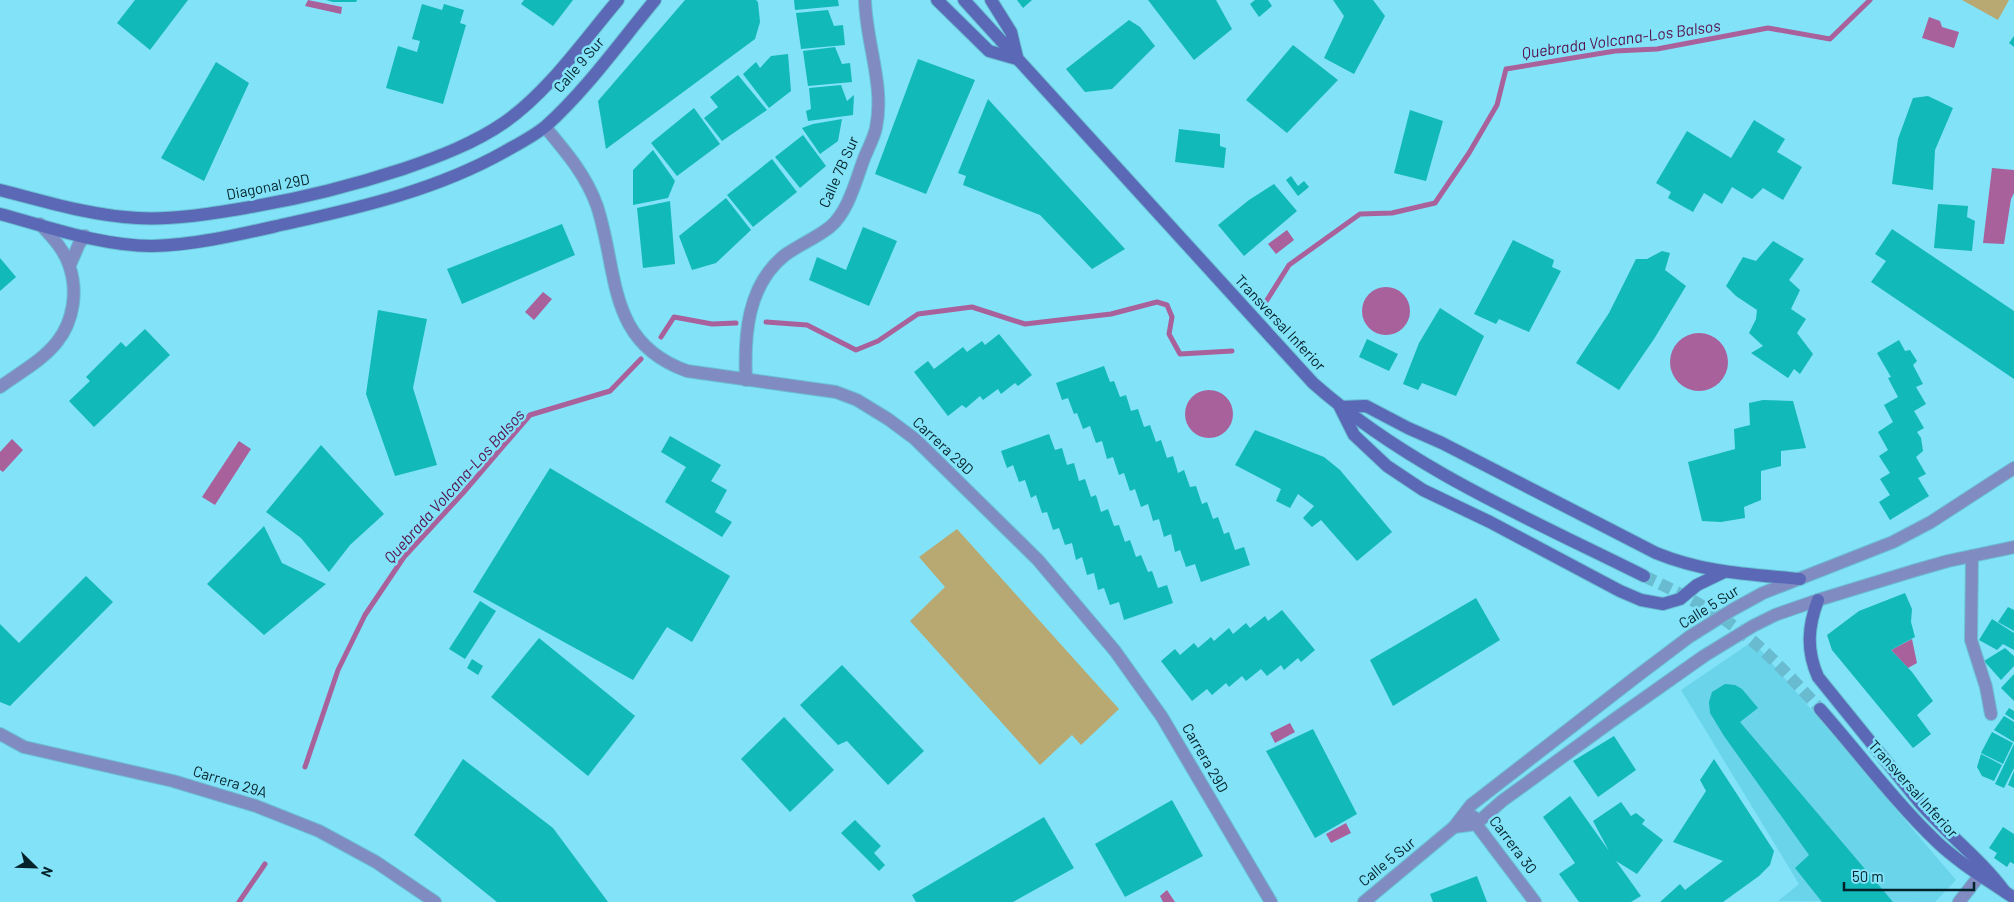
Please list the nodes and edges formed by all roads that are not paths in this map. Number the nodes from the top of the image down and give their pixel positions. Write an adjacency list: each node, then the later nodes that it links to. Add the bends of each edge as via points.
1 (618, 0): 8 (main road, Calle 9 Sur, via 548,83)
2 (655, 0): 9 (main road, Calle 9 Sur)
3 (865, 0): 15 (street, Calle 7B Sur, via 877,87 876,128 841,214 830,226 782,257 757,292 748,318 744,345)
4 (937, 0): 7 (main road, via 989,51)
5 (964, 0): 7 (main road, Transversal Inferior)
6 (990, 0): 7 (main road, via 1011,32)
7 (1017, 59): 17 (main road, Transversal Inferior, via 1313,383)
8 (505, 122): 10 (main road, Diagonal 29D, via 446,154 367,181 327,192 171,219 136,218 87,210)
9 (545, 127): 13 (main road, Calle 9 Sur, via 478,167 399,196 258,231 152,246); 15 (street, Carrera 29D, via 586,179 597,207 623,312 634,334 667,364)
10 (0, 190)
11 (0, 214): 12 (main road)
12 (40, 224): 13 (main road); 14 (street)
13 (85, 236): 14 (street)
14 (70, 265): 16 (street, via 74,297 66,330 42,356)
15 (746, 380): 34 (street, Carrera 29D, via 836,392 865,404 915,439 1031,554 1115,652 1162,717)
16 (0, 387)
17 (1340, 408): 21 (main road, via 1366,406 1656,553 1685,564); 21 (main road, via 1354,435 1401,476 1641,600 1658,604 1672,602); 22 (main road, Transversal Inferior, via 1404,452)
18 (2014, 468): 23 (street, Calle 5 Sur, via 1931,522 1893,542)
19 (2014, 547): 20 (street)
20 (1972, 556): 24 (street); 26 (street, via 1971,640)
21 (1724, 572): 23 (main road)
22 (1644, 576)
23 (1800, 579): 28 (street, Calle 5 Sur, via 1763,593 1689,637)
24 (1818, 600): 29 (street, via 1760,622 1704,656 1502,801); 32 (main road, via 1809,642 1818,677 1932,817)
25 (1820, 709): 31 (main road, Transversal Inferior, via 1919,824)
26 (1991, 714)
27 (0, 734): 33 (street, Carrera 29A, via 24,746 173,781 256,806 352,849)
28 (1471, 805): 29 (street, Carrera 30); 30 (street, Calle 5 Sur)
29 (1476, 824): 30 (street); 36 (street, Carrera 30)
30 (1454, 827): 35 (street, Calle 5 Sur)
31 (1980, 876): 32 (main road, Transversal Inferior); 37 (street)
32 (2010, 895)
33 (434, 902)
34 (1271, 902)
35 (1364, 902)
36 (1535, 902)
37 (1959, 902)

